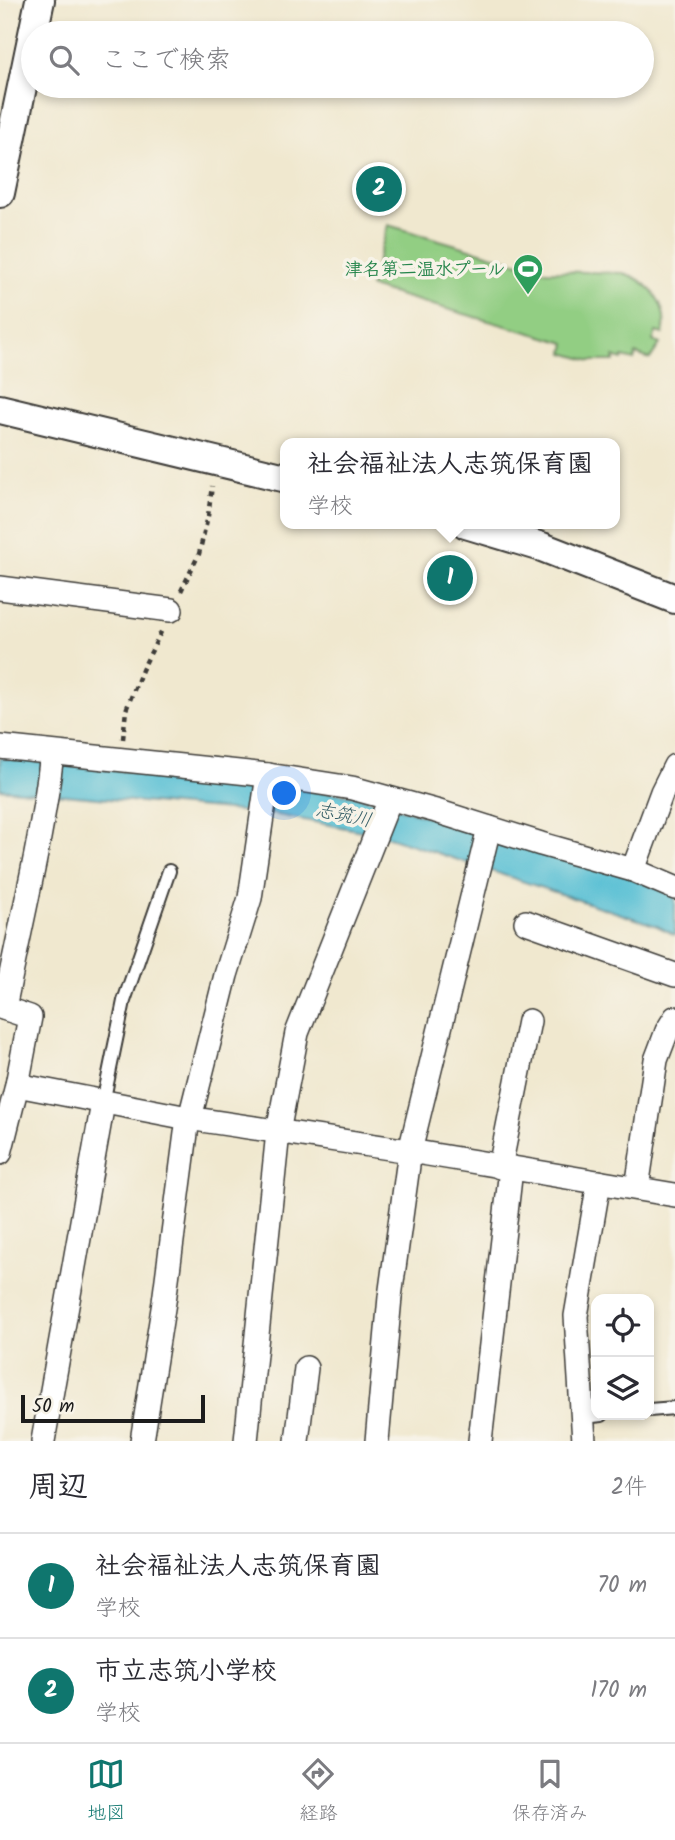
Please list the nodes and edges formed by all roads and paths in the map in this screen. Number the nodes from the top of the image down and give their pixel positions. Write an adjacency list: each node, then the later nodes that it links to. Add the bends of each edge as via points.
1 (40, 0): 2 (street)
2 (35, 21)
3 (21, 78): 4 (street)
4 (4, 148): 5 (street)
5 (0, 193)
6 (0, 409): 7 (street)
7 (215, 461): 8 (street); 12 (path, via 199,554)
8 (280, 477)
9 (483, 529): 11 (street)
10 (0, 588): 12 (street)
11 (675, 599)
12 (171, 610): 15 (path, via 126,710)
13 (0, 747): 14 (street)
14 (52, 754): 15 (street); 25 (street, via 47,798)
15 (121, 759): 17 (street)
16 (675, 766): 20 (street)
17 (268, 775): 18 (street); 30 (street, via 250,898)
18 (390, 799): 19 (street); 31 (street, via 297,1034)
19 (489, 828): 20 (street); 32 (street)
20 (633, 870): 22 (street)
21 (169, 871): 29 (lane, via 124,1001)
22 (675, 888)
23 (526, 922): 24 (street)
24 (675, 975)
25 (2, 1007): 28 (street, via 30,1017)
26 (675, 1018): 36 (street, via 656,1060)
27 (529, 1021): 34 (street)
28 (18, 1085): 29 (street); 33 (street)
29 (103, 1103): 30 (street); 43 (street)
30 (189, 1118): 31 (street); 44 (street)
31 (278, 1132): 32 (street); 45 (street)
32 (410, 1151): 34 (street); 47 (street)
33 (0, 1153)
34 (505, 1168): 35 (street); 48 (street)
35 (599, 1182): 36 (street); 40 (street, via 576,1316)
36 (637, 1188): 37 (street)
37 (675, 1195)
38 (306, 1368): 46 (street)
39 (675, 1408): 41 (lane)
40 (591, 1410)
41 (654, 1410)
42 (591, 1419): 49 (street)
43 (43, 1441)
44 (142, 1441)
45 (246, 1441)
46 (297, 1441)
47 (377, 1441)
48 (480, 1441)
49 (584, 1441)

